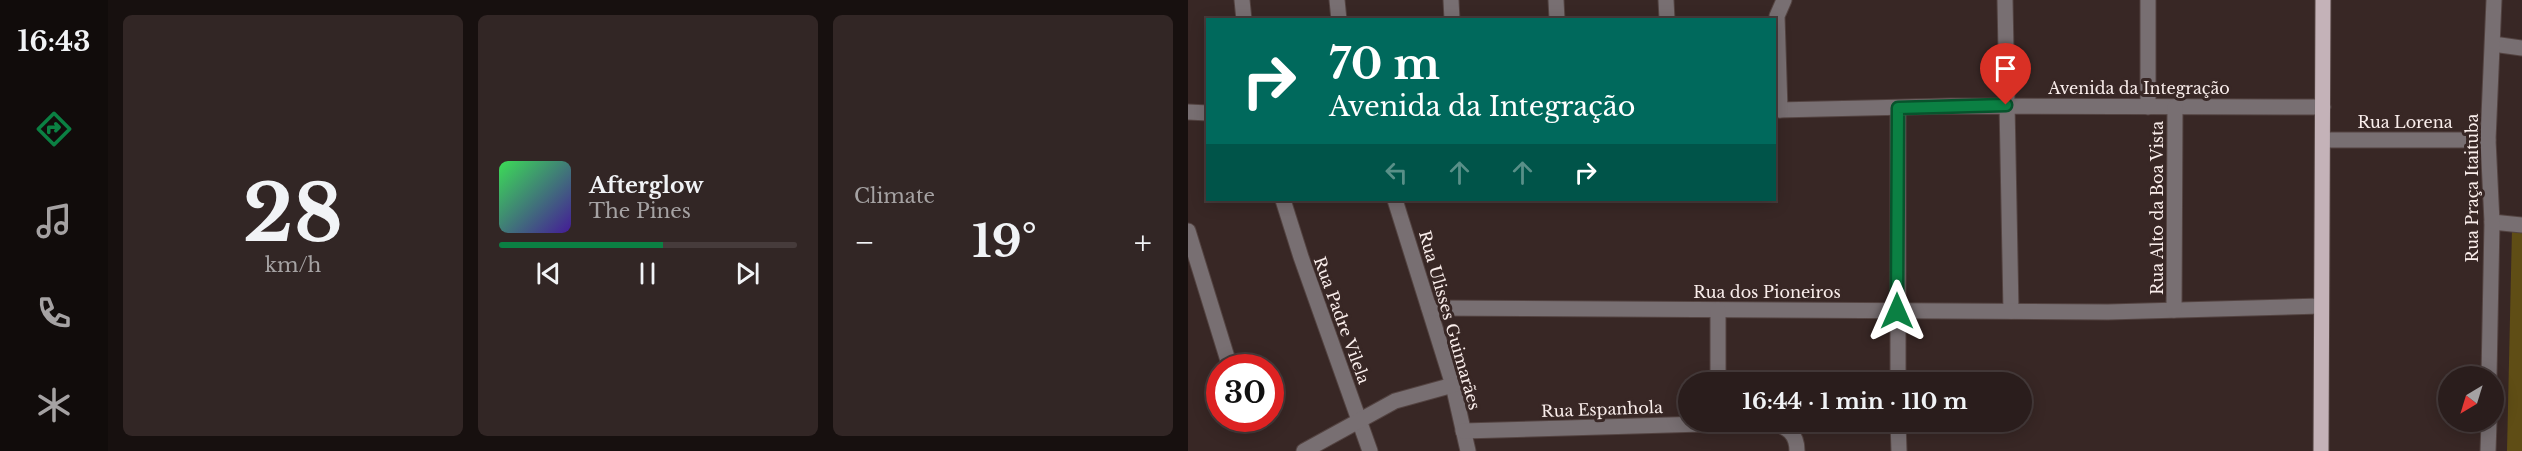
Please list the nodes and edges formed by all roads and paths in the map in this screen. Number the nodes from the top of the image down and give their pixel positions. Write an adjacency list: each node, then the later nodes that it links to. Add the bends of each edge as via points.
1 (1242, 0): 11 (street)
2 (1337, 0): 12 (street)
3 (1451, 0): 13 (street)
4 (1556, 0): 14 (street)
5 (1666, 0): 15 (street)
6 (1785, 0): 23 (street, via 1777,15)
7 (2005, 0): 18 (street)
8 (2148, 0): 19 (street, Rua Alto da Boa Vista)
9 (2323, 0): 21 (main road)
10 (2494, 0): 16 (street, Rua Praça Itaituba)
11 (1244, 18)
12 (1339, 18)
13 (1452, 18)
14 (1557, 18)
15 (1667, 18)
16 (2493, 44): 17 (street); 27 (street, Rua Praça Itaituba)
17 (2522, 48)
18 (2006, 105): 19 (street, Avenida da Integração); 22 (street, Avenida da Integração); 39 (street)
19 (2148, 107): 20 (street, Avenida da Integração)
20 (2175, 107): 21 (street, Avenida da Integração); 37 (street, Rua Alto da Boa Vista)
21 (2323, 107): 26 (main road)
22 (1898, 108): 23 (street, Avenida da Integração); 38 (street)
23 (1777, 110)
24 (1188, 112): 25 (street)
25 (1206, 113)
26 (2323, 140): 27 (street, Rua Lorena); 34 (main road)
27 (2488, 140): 30 (street, Rua Praça Itaituba)
28 (1282, 201): 45 (street, Rua Padre Vilela)
29 (1395, 201): 35 (street, Rua Ulisses Guimarães)
30 (2492, 222): 31 (street); 41 (street, Rua Praça Itaituba)
31 (2522, 225)
32 (1188, 231): 33 (street)
33 (1192, 265): 40 (street)
34 (2321, 306): 37 (street, Rua dos Pioneiros); 56 (main road)
35 (1429, 308): 36 (street, Rua dos Pioneiros); 44 (street, Rua Ulisses Guimarães)
36 (1718, 310): 38 (street, Rua dos Pioneiros); 42 (street)
37 (2174, 310): 39 (street, Rua dos Pioneiros)
38 (1897, 311): 39 (street, Rua dos Pioneiros); 43 (street)
39 (2011, 311)
40 (1225, 354)
41 (2489, 366)
42 (1718, 372)
43 (1898, 372)
44 (1453, 385): 45 (street, via 1395,401); 47 (street, Rua Ulisses Guimarães)
45 (1359, 420): 51 (street); 52 (street, Rua Padre Vilela)
46 (1678, 423): 47 (street, Rua Espanhola)
47 (1463, 431): 53 (street, Rua Ulisses Guimarães)
48 (1791, 432): 54 (street, Rua Espanhola, via 1797,440)
49 (1898, 432): 55 (street)
50 (2489, 432): 57 (street)
51 (1304, 451)
52 (1371, 451)
53 (1468, 451)
54 (1797, 451)
55 (1899, 451)
56 (2321, 451)
57 (2488, 451)

